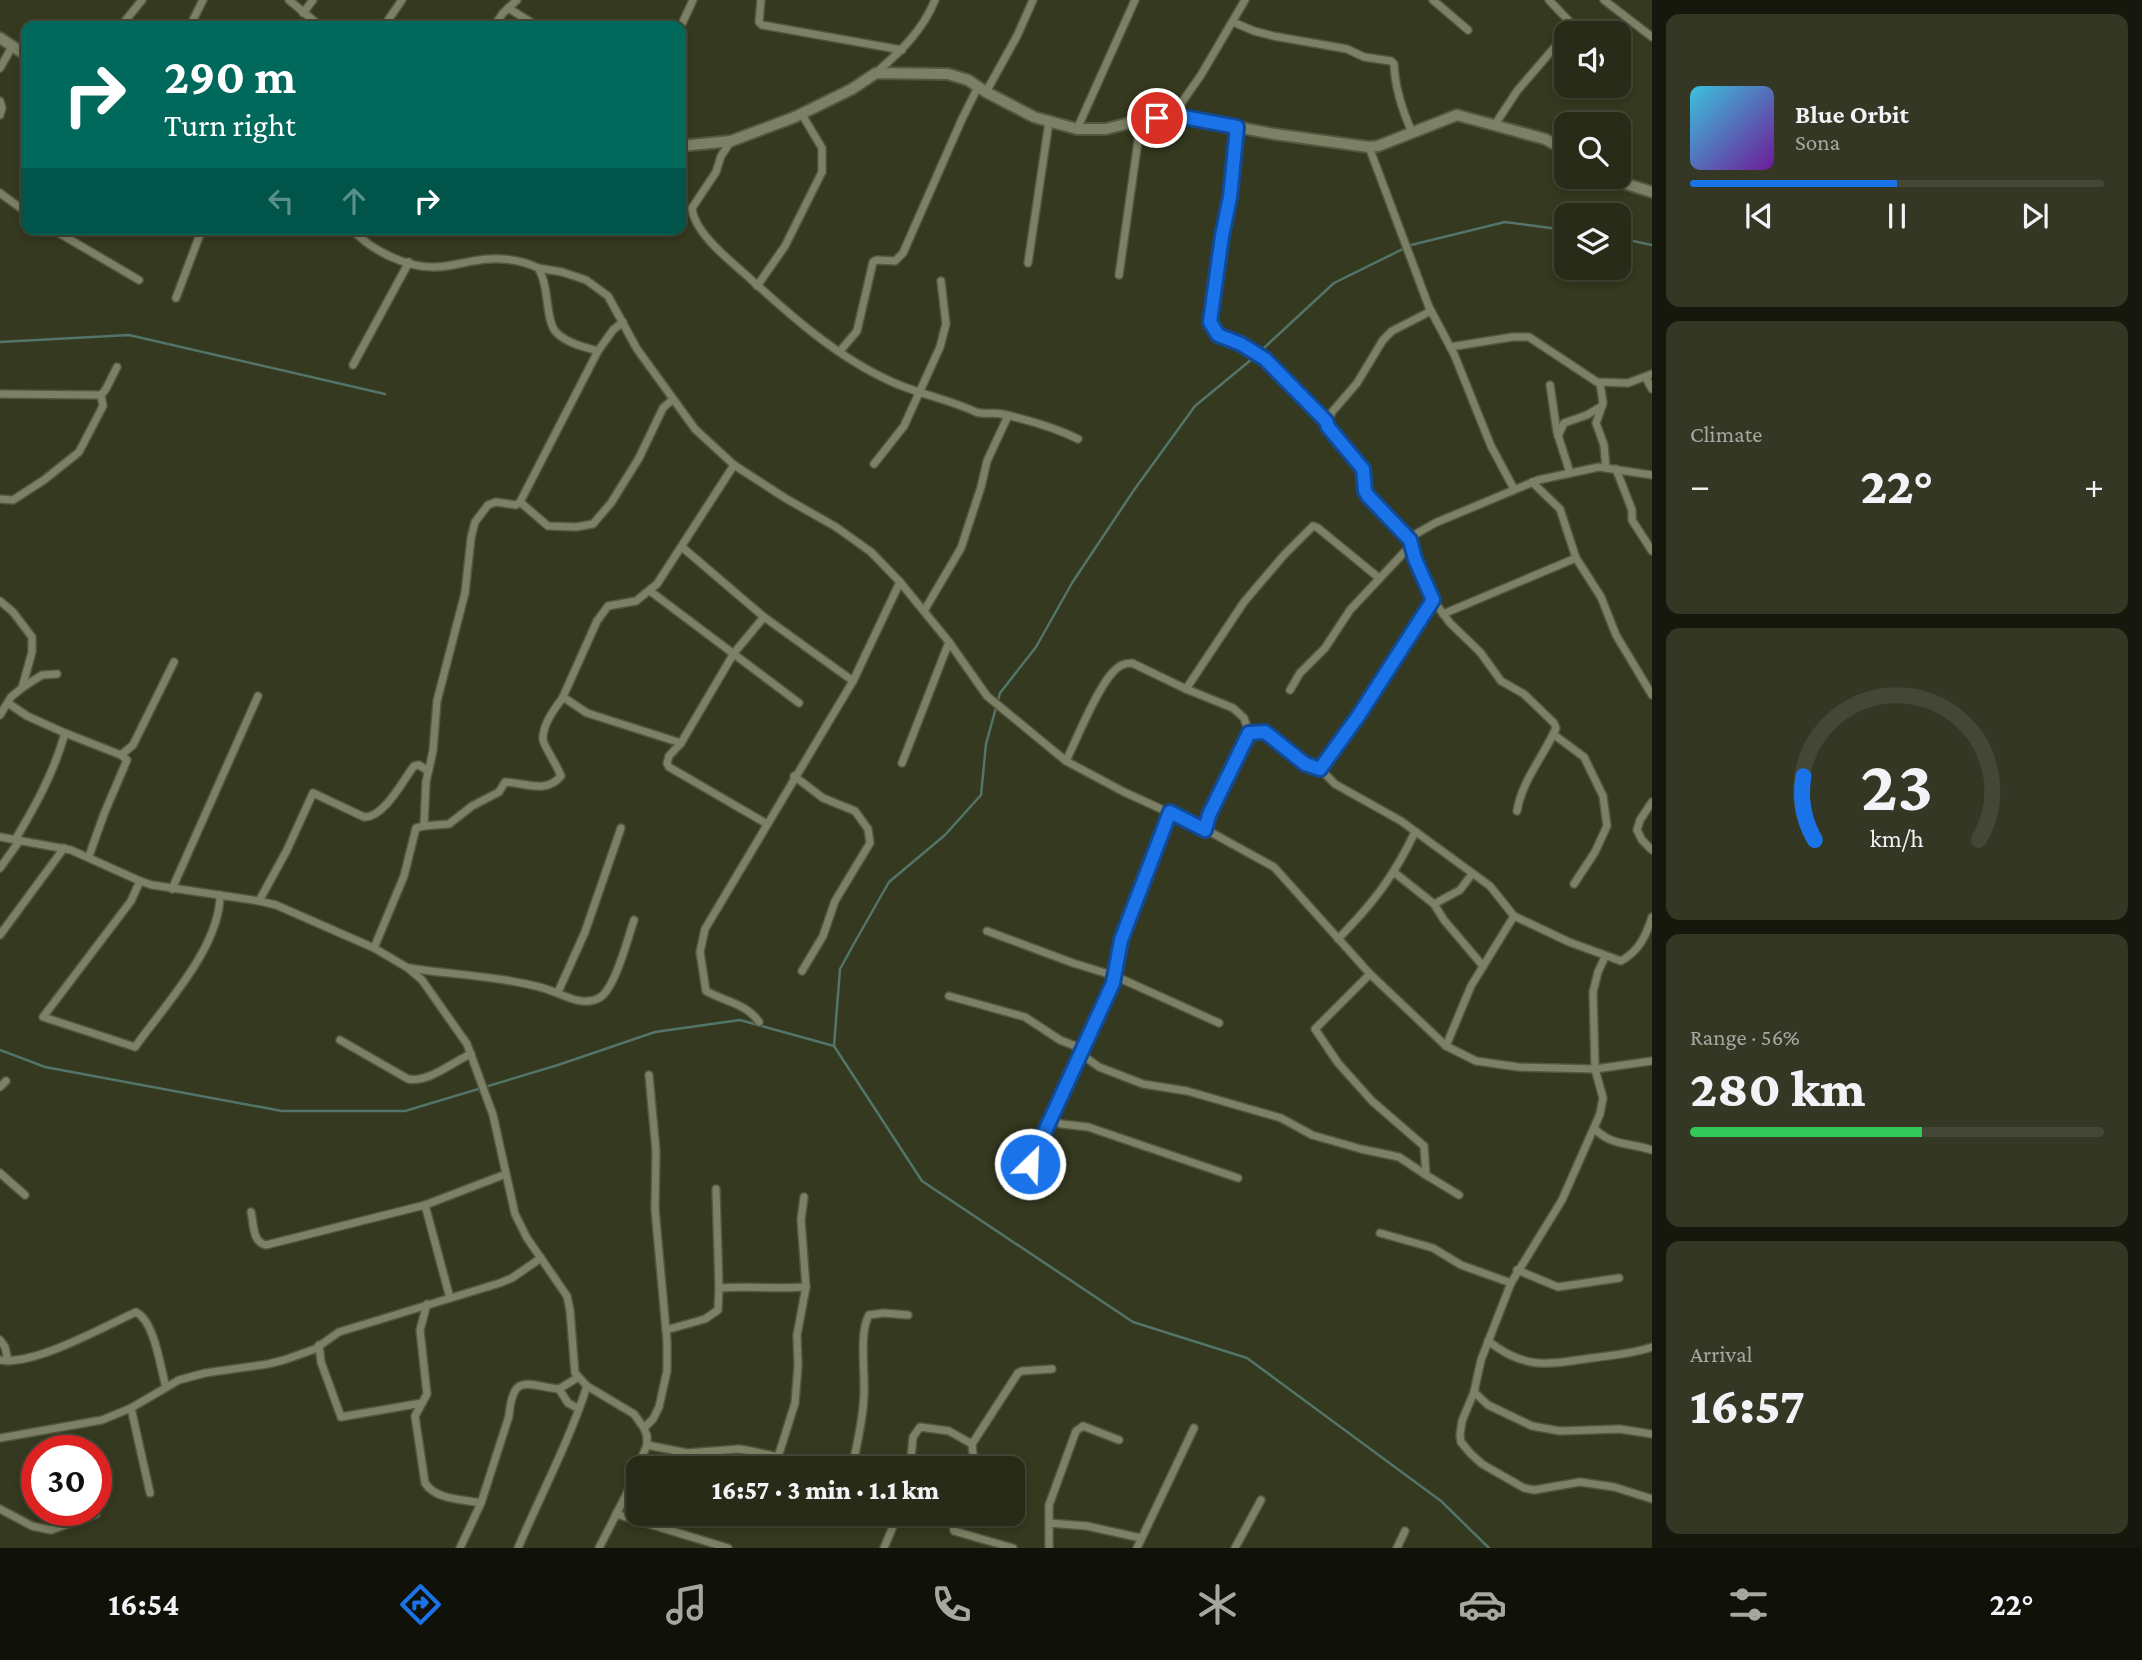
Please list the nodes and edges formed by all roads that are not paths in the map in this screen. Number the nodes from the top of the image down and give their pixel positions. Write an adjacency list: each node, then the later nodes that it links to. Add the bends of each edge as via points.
1 (142, 0): 18 (street)
2 (203, 0): 19 (street)
3 (289, 0): 17 (street)
4 (313, 0): 17 (street)
5 (402, 0): 21 (street)
6 (517, 0): 16 (street)
7 (693, 0): 24 (street)
8 (761, 0): 30 (street, via 762,25)
9 (935, 0): 30 (street)
10 (1033, 0): 34 (street, via 1017,36)
11 (1135, 0): 43 (street)
12 (1245, 0): 25 (street)
13 (1433, 0): 26 (street)
14 (1549, 0): 41 (street, via 1572,27 1517,91)
15 (1604, 0): 27 (street)
16 (509, 8): 22 (street); 23 (street)
17 (303, 13): 20 (street)
18 (125, 21)
19 (192, 21)
20 (313, 21)
21 (387, 21)
22 (498, 21)
23 (528, 21)
24 (683, 21)
25 (1233, 22): 38 (street); 44 (street, via 1273,36 1391,61)
26 (1468, 30)
27 (1652, 37)
28 (0, 38): 29 (street)
29 (13, 45): 31 (street); 32 (street)
30 (902, 50): 33 (street)
31 (21, 51)
32 (0, 68)
33 (876, 73): 34 (street, via 948,74); 36 (street)
34 (982, 90): 40 (street); 68 (street, via 962,119 903,253 895,261 873,262 857,331)
35 (0, 102): 37 (street)
36 (801, 113): 45 (street); 62 (street, via 822,148 822,172 785,246)
37 (0, 115)
38 (1173, 115): 39 (street); 42 (street)
39 (1141, 120): 43 (street); 59 (street)
40 (1049, 122): 43 (street); 57 (street)
41 (1494, 126): 44 (street, via 1457,115); 46 (street)
42 (1237, 127): 48 (street); 81 (street, via 1210,322 1218,335 1265,359)
43 (1077, 130)
44 (1412, 132): 48 (street)
45 (731, 141): 47 (street); 62 (street, via 692,212 704,233)
46 (1554, 144)
47 (686, 146)
48 (1369, 147): 64 (street)
49 (1631, 185): 50 (street)
50 (1652, 192)
51 (0, 193): 52 (street)
52 (21, 208)
53 (62, 235): 60 (street)
54 (200, 235): 63 (street)
55 (357, 235): 56 (street, via 381,252)
56 (409, 262): 58 (street, via 435,268 494,259); 69 (street)
57 (1028, 263)
58 (538, 268): 65 (street, via 586,280 608,296); 67 (street, via 546,283 556,333)
59 (1119, 275)
60 (139, 280)
61 (942, 281): 75 (street, via 946,324)
62 (757, 285): 68 (street)
63 (176, 298)
64 (1431, 312): 66 (street); 81 (street, via 1383,340)
65 (624, 322): 67 (street); 78 (street)
66 (1450, 347): 72 (street, via 1529,337); 91 (street)
67 (598, 351): 93 (street)
68 (840, 351): 75 (street, via 887,380)
69 (353, 365)
70 (117, 367): 77 (street)
71 (1649, 376): 72 (street, via 1628,383); 74 (street)
72 (1600, 383): 79 (street)
73 (1550, 385): 82 (street)
74 (1652, 388)
75 (919, 391): 80 (street, via 979,413); 84 (street, via 904,426)
76 (0, 394): 77 (street)
77 (101, 395): 92 (street, via 103,406 79,452 13,500)
78 (672, 400): 85 (street); 93 (street, via 663,408 611,503 593,524 548,526)
79 (1602, 405): 82 (street, via 1564,423); 86 (street, via 1596,423)
80 (1008, 416): 83 (street); 103 (street, via 987,461 961,548)
81 (1326, 421): 94 (street, via 1363,469 1368,496)
82 (1558, 436): 88 (street)
83 (1078, 439)
84 (874, 464)
85 (734, 465): 95 (street); 99 (street, via 836,527 871,552)
86 (1606, 468): 87 (street); 88 (street)
87 (1616, 469): 89 (street); 96 (street, via 1632,520)
88 (1570, 473): 90 (street)
89 (1652, 475)
90 (1532, 482): 91 (street); 97 (street, via 1559,509)
91 (1514, 489): 94 (street, via 1435,523)
92 (0, 499)
93 (520, 502): 129 (street, via 488,505 475,522)
94 (1410, 542): 98 (street); 101 (street)
95 (682, 547): 100 (street); 105 (street)
96 (1652, 551)
97 (1576, 558): 104 (street); 111 (street, via 1601,597 1619,641)
98 (1379, 579): 113 (street, via 1312,526 1244,602); 114 (street)
99 (900, 582): 103 (street); 110 (street)
100 (650, 591): 107 (street); 117 (street, via 636,601 606,608)
101 (1433, 600): 104 (street); 128 (street)
102 (0, 601): 112 (street, via 32,638)
103 (924, 611): 106 (street)
104 (1443, 614): 123 (street, via 1501,681 1524,694 1554,723)
105 (764, 617): 107 (street); 110 (street)
106 (949, 642): 126 (street, via 987,696); 127 (street)
107 (734, 653): 119 (street); 124 (street)
108 (174, 662): 125 (street, via 133,745)
109 (57, 674): 112 (street, via 42,675)
110 (853, 681): 130 (street)
111 (1650, 686): 115 (street)
112 (22, 688): 118 (street)
113 (1186, 689): 122 (street, via 1240,712); 126 (street, via 1132,663 1118,667 1105,682)
114 (1290, 690)
115 (1652, 695)
116 (258, 696): 149 (street)
117 (563, 697): 124 (street, via 587,713); 135 (street, via 547,724 543,743 562,776 557,782 547,788 505,782 499,792 449,824)
118 (8, 703): 120 (street); 121 (street)
119 (799, 703)
120 (0, 715)
121 (65, 733): 125 (street); 140 (street, via 49,779)
122 (1249, 733): 128 (street, via 1265,732 1305,764); 137 (street)
123 (1553, 734): 132 (street, via 1519,796); 148 (street, via 1584,757 1604,796 1607,825)
124 (681, 743): 134 (street, via 669,756 669,767)
125 (121, 755): 143 (street, via 127,760)
126 (1066, 761): 133 (street)
127 (902, 763)
128 (1320, 769): 138 (street, via 1327,779)
129 (428, 771): 135 (street); 151 (street, via 414,766 371,817 313,793)
130 (794, 776): 134 (street); 163 (street, via 823,798 855,811 868,829 870,843 835,901 823,936)
131 (1652, 802): 142 (street, via 1637,830)
132 (1517, 811)
133 (1170, 812): 137 (street); 165 (street, via 1121,940)
134 (767, 824): 168 (street, via 705,929 700,952 706,991 751,1010)
135 (424, 826): 159 (street, via 416,828 404,876)
136 (621, 828): 166 (street, via 585,932)
137 (1205, 830): 158 (street, via 1274,867)
138 (1415, 832): 145 (street); 146 (street)
139 (0, 837): 140 (street)
140 (17, 840): 141 (street); 144 (street)
141 (64, 848): 143 (street); 157 (street)
142 (1652, 850)
143 (89, 856): 147 (street)
144 (0, 868)
145 (1395, 873): 152 (street); 158 (street)
146 (1472, 874): 152 (street, via 1460,890); 153 (street, via 1490,886)
147 (140, 881): 149 (street); 150 (street, via 131,901 43,1017 135,1046 207,943 220,910)
148 (1574, 884)
149 (172, 890): 150 (street)
150 (220, 895): 151 (street)
151 (260, 901): 159 (street)
152 (1434, 904): 161 (street)
153 (1514, 916): 160 (street); 161 (street)
154 (1652, 917): 160 (street, via 1634,952 1621,961)
155 (634, 920): 166 (street, via 601,998 582,1002)
156 (987, 931): 165 (street)
157 (0, 935)
158 (1338, 939): 164 (street)
159 (374, 948): 162 (street)
160 (1605, 957): 175 (street, via 1593,992)
161 (1483, 966): 171 (street)
162 (408, 968): 166 (street, via 505,979); 173 (street, via 455,1024)
163 (802, 971)
164 (1370, 974): 171 (street); 183 (street, via 1315,1028 1371,1101 1424,1146)
165 (1115, 976): 169 (street); 172 (street)
166 (558, 992)
167 (949, 996): 172 (street, via 1025,1017)
168 (759, 1022)
169 (1219, 1023)
170 (340, 1040): 173 (street, via 415,1080)
171 (1446, 1046): 175 (street, via 1476,1061)
172 (1082, 1051): 177 (street); 183 (street, via 1099,1067 1135,1082 1201,1094 1281,1118 1312,1136 1399,1157)
173 (471, 1054): 182 (street, via 493,1115)
174 (1652, 1061): 175 (street)
175 (1595, 1069): 178 (street, via 1602,1107)
176 (649, 1075): 201 (street)
177 (1050, 1117): 180 (street); 184 (street)
178 (1594, 1128): 179 (street, via 1615,1143); 193 (street, via 1562,1200)
179 (1652, 1150)
180 (1030, 1164)
181 (0, 1173): 186 (street)
182 (506, 1174): 189 (street); 192 (street, via 515,1214)
183 (1426, 1175): 187 (street)
184 (1238, 1178)
185 (716, 1189): 197 (street)
186 (24, 1195)
187 (1459, 1195)
188 (804, 1198): 196 (street)
189 (425, 1205): 190 (street, via 266,1244 256,1239); 198 (street)
190 (251, 1212)
191 (1380, 1233): 195 (street, via 1433,1248 1461,1265)
192 (541, 1258): 198 (street, via 512,1278); 208 (street, via 567,1296)
193 (1517, 1270): 194 (street, via 1558,1287); 195 (street)
194 (1619, 1278)
195 (1511, 1283): 203 (street)
196 (806, 1287): 197 (street); 224 (street, via 797,1335 795,1403)
197 (719, 1288): 201 (street, via 718,1310)
198 (450, 1298): 199 (street)
199 (427, 1304): 204 (street, via 339,1332); 213 (street, via 420,1330 427,1394)
200 (908, 1315): 225 (street, via 869,1315 864,1324 864,1391)
201 (666, 1330): 216 (street, via 664,1390 653,1419)
202 (0, 1340): 206 (street, via 5,1347)
203 (1488, 1341): 205 (street, via 1507,1354 1544,1365); 212 (street)
204 (319, 1345): 210 (street, via 268,1364 205,1373); 213 (street, via 341,1418)
205 (1652, 1347)
206 (4, 1361): 210 (street, via 37,1357 136,1312 150,1328)
207 (1052, 1370): 221 (street, via 1018,1373)
208 (577, 1378): 209 (street); 211 (street)
209 (587, 1386): 215 (street); 216 (street, via 634,1414)
210 (166, 1387): 214 (street)
211 (559, 1389): 215 (street, via 568,1403); 231 (street, via 528,1383 517,1388)
212 (1474, 1392): 218 (street, via 1488,1405 1532,1426); 229 (street, via 1460,1435 1482,1464 1530,1490 1580,1482)
213 (422, 1403): 231 (street, via 415,1416 427,1487 444,1496)
214 (131, 1408): 219 (street, via 102,1420); 228 (street)
215 (579, 1409): 243 (street)
216 (644, 1428): 222 (street)
217 (1194, 1428): 241 (street)
218 (1652, 1434)
219 (0, 1438)
220 (1119, 1440): 235 (street, via 1080,1426 1049,1505)
221 (972, 1444): 226 (street, via 949,1431 920,1427 913,1437); 227 (street)
222 (647, 1445): 223 (street, via 688,1453 739,1449); 233 (street)
223 (773, 1456)
224 (778, 1456)
225 (854, 1456)
226 (911, 1456)
227 (973, 1456)
228 (150, 1493)
229 (1652, 1499)
230 (1261, 1500): 250 (street)
231 (481, 1503): 242 (street)
232 (0, 1509): 234 (street)
233 (616, 1514): 244 (street); 245 (street)
234 (21, 1520)
235 (1049, 1523): 241 (street); 248 (street)
236 (32, 1526): 237 (street, via 51,1530)
237 (62, 1526)
238 (893, 1526): 246 (street)
239 (953, 1526): 247 (street, via 954,1531)
240 (1405, 1531): 251 (street)
241 (1141, 1538): 249 (street)
242 (460, 1548)
243 (518, 1548)
244 (599, 1548)
245 (728, 1548)
246 (884, 1548)
247 (1013, 1548)
248 (1049, 1548)
249 (1137, 1548)
250 (1235, 1548)
251 (1397, 1548)

